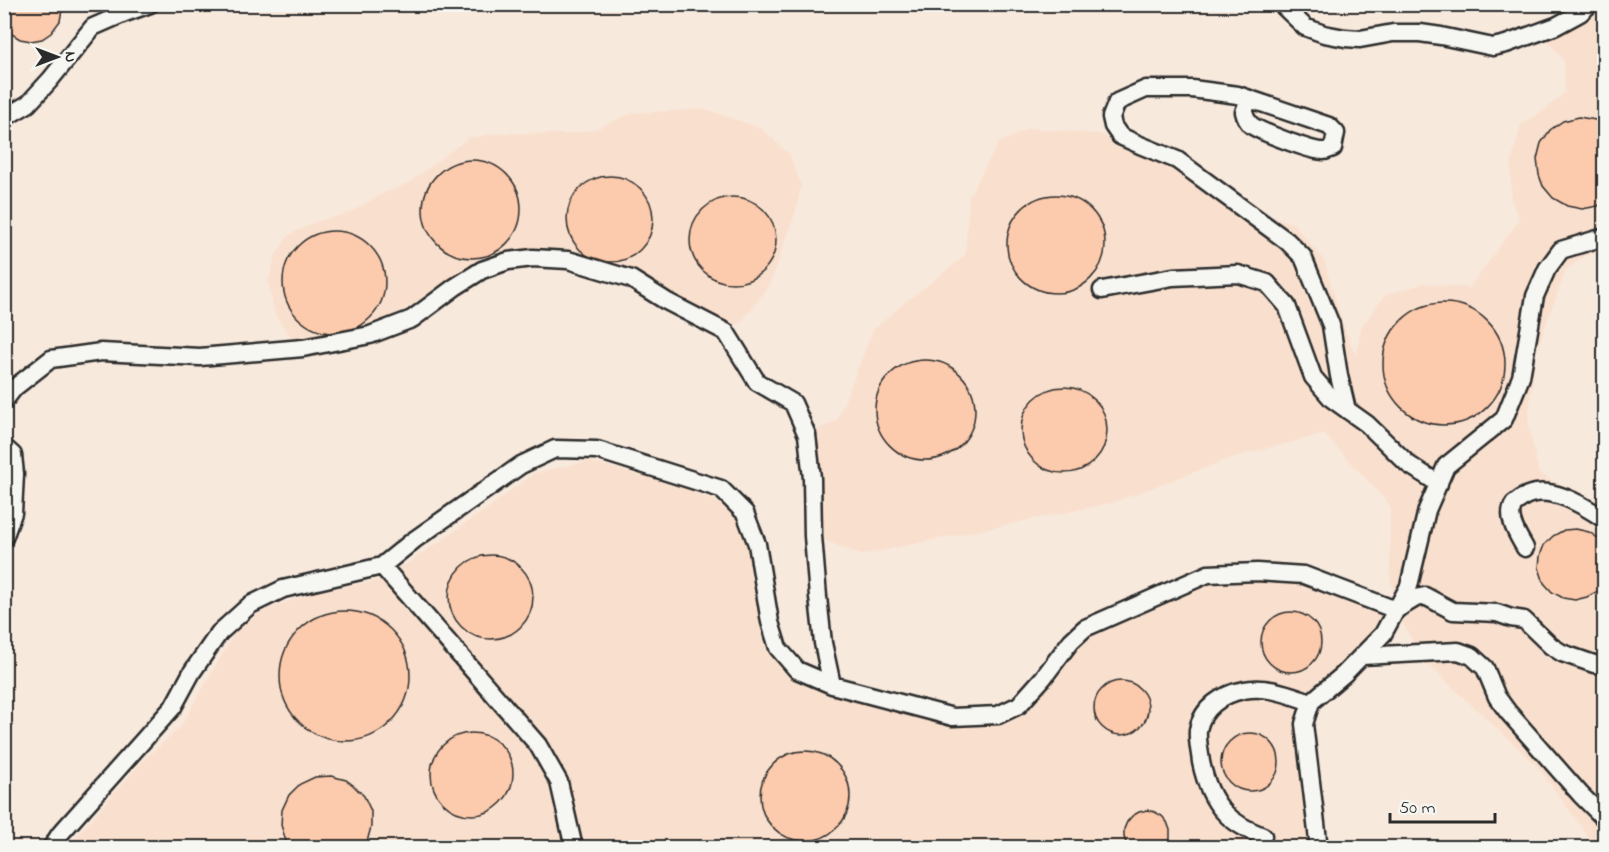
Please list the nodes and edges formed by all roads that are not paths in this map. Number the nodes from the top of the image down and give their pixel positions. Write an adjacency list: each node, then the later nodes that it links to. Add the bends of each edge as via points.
1 (150, 4): 5 (lane, via 93,27 28,104)
2 (1281, 4): 3 (lane, via 1305,27 1324,34 1360,39 1420,33 1493,47 1556,26)
3 (1590, 4)
4 (1249, 99): 4 (lane, via 1329,126 1336,133 1333,148 1323,152 1305,147 1251,125 1244,112); 9 (lane, via 1192,89 1146,89 1117,102 1111,117 1120,136 1177,160 1303,257 1331,325)
5 (4, 118)
6 (1605, 237): 11 (lane, via 1561,250 1548,269 1535,296 1521,377 1504,419 1446,466)
7 (1102, 290): 9 (lane, via 1173,277 1238,274 1267,283 1287,306 1313,377)
8 (4, 401): 19 (lane, via 14,388 51,359 101,352 200,357 303,348 370,335 412,319 482,270 508,261 568,260 631,279 726,332 757,382 793,403 807,435 818,597)
9 (1347, 410): 11 (lane, via 1408,464)
10 (4, 447): 13 (lane, via 13,455 15,474 13,513)
11 (1438, 484): 16 (lane, via 1427,510 1409,586)
12 (1605, 519): 14 (lane, via 1562,497 1528,494 1514,503 1511,513)
13 (4, 538)
14 (1525, 548)
15 (382, 566): 19 (lane, via 521,465 555,449 597,450 721,489 745,513 757,544 778,648 797,670); 23 (lane, via 283,589 250,605 219,633 172,706); 24 (lane, via 538,746 559,782)
16 (1396, 610): 17 (lane, via 1383,634); 18 (lane, via 1425,596 1453,611 1497,613 1524,620 1562,653); 19 (lane, via 1304,576 1257,572 1208,574 1084,628 1019,705 998,715 953,717)
17 (1362, 656): 20 (lane); 21 (lane, via 1458,651 1472,656 1485,668 1508,712)
18 (1605, 665)
19 (832, 685)
20 (1311, 702): 22 (lane, via 1277,692 1245,690 1226,695 1210,706 1198,731 1204,777 1211,795 1239,826); 25 (lane, via 1304,724)
21 (1605, 818)
22 (1263, 836)
23 (51, 848)
24 (574, 848)
25 (1317, 848)

